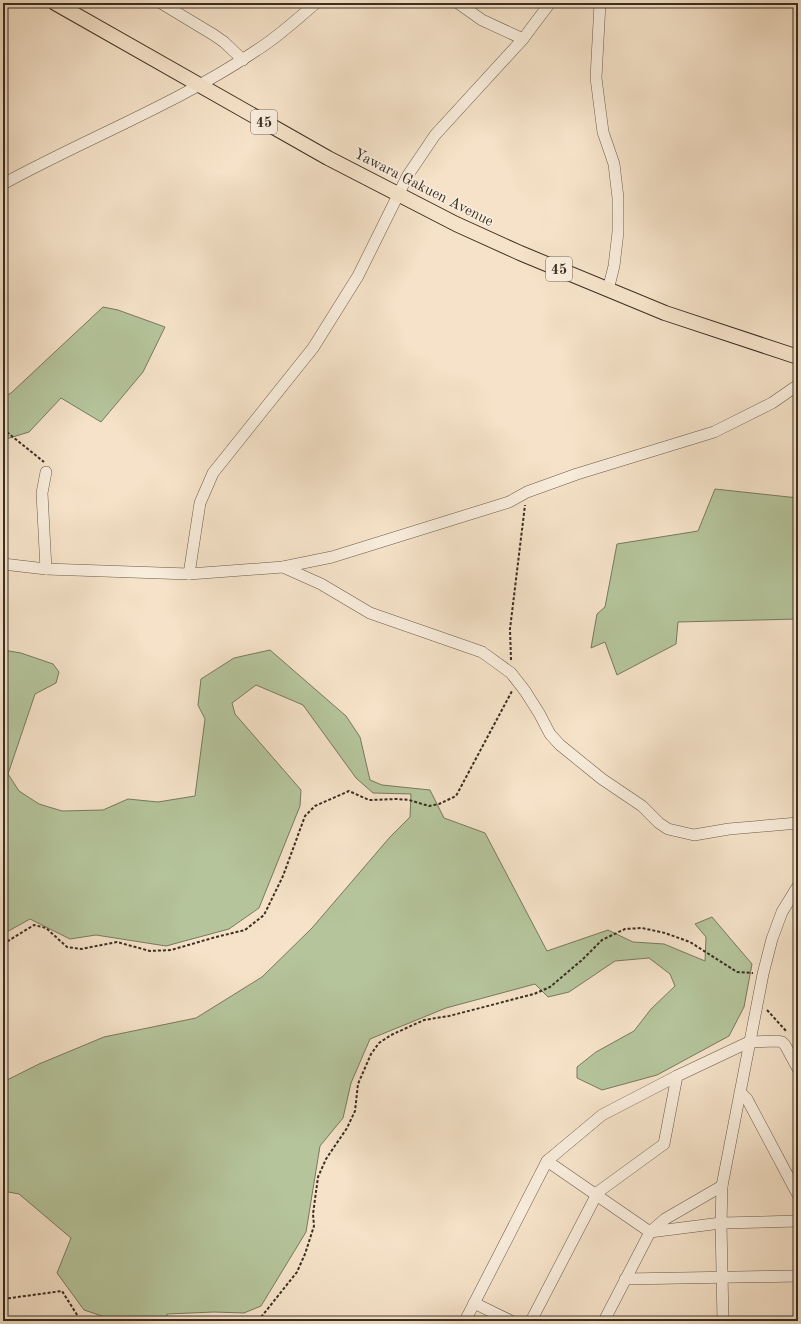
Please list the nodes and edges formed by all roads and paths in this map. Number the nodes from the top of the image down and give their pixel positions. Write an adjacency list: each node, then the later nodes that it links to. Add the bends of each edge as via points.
1 (55, 3): 9 (main road, Yawara Gakuen Avenue / 45)
2 (161, 3): 8 (street, via 214,35)
3 (316, 3): 8 (street, via 275,38)
4 (458, 3): 7 (street, via 482,20)
5 (550, 3): 7 (street)
6 (600, 3): 12 (street, via 596,78 603,132 614,164 618,198 618,232)
7 (523, 39): 11 (street, via 436,135 408,176)
8 (243, 60): 9 (street)
9 (198, 85): 10 (street); 11 (main road, Yawara Gakuen Avenue / 45)
10 (3, 184)
11 (399, 195): 12 (main road, Yawara Gakuen Avenue / 45, via 456,224); 21 (street, via 358,276 313,348 213,474 200,503)
12 (608, 290): 13 (main road, Yawara Gakuen Avenue / 45, via 708,328)
13 (798, 357)
14 (798, 385): 17 (street, via 772,404 714,432)
15 (3, 429): 16 (path, via 46,464)
16 (46, 472): 20 (street, via 42,493)
17 (527, 492): 19 (street, via 509,502 339,554); 22 (path, via 510,629)
18 (3, 564): 20 (street)
19 (283, 566): 21 (street); 22 (street, via 321,584 370,613 482,652)
20 (46, 569): 21 (street)
21 (189, 574)
22 (514, 677): 23 (street, via 539,712 550,734 560,745 602,779 642,806 668,829 694,835 728,829); 25 (path, via 456,796 429,806 409,800 369,800 349,791 315,806 305,816 283,876 264,915 245,930 171,950 150,951 117,942 81,949 67,947 46,928 34,925)
23 (798, 823)
24 (798, 886): 26 (street, via 780,919)
25 (3, 944)
26 (762, 974): 27 (street); 46 (path, via 737,972 690,942 665,933 642,928 625,929 602,940 550,987 534,994 424,1020 379,1043 371,1054 358,1084 355,1111 318,1177 314,1226 305,1254 297,1272)
27 (757, 1001): 28 (path); 29 (street)
28 (787, 1032)
29 (749, 1042): 30 (street, via 782,1042); 31 (street); 32 (street)
30 (798, 1069)
31 (677, 1076): 33 (street, via 602,1115); 36 (street, via 664,1144)
32 (740, 1093): 34 (street); 35 (street, via 747,1099)
33 (547, 1161): 36 (street); 44 (street)
34 (722, 1186): 38 (street); 39 (street, via 664,1219)
35 (798, 1195)
36 (596, 1196): 39 (street); 49 (street)
37 (798, 1221): 38 (street)
38 (721, 1223): 39 (street); 41 (street)
39 (650, 1232): 42 (street)
40 (798, 1276): 41 (street)
41 (722, 1278): 42 (street); 51 (street)
42 (625, 1280): 50 (street)
43 (3, 1299): 45 (path, via 62,1290 79,1318)
44 (474, 1303): 47 (street); 48 (street)
45 (125, 1321)
46 (258, 1321)
47 (465, 1321)
48 (511, 1321)
49 (531, 1321)
50 (604, 1321)
51 (724, 1321)

